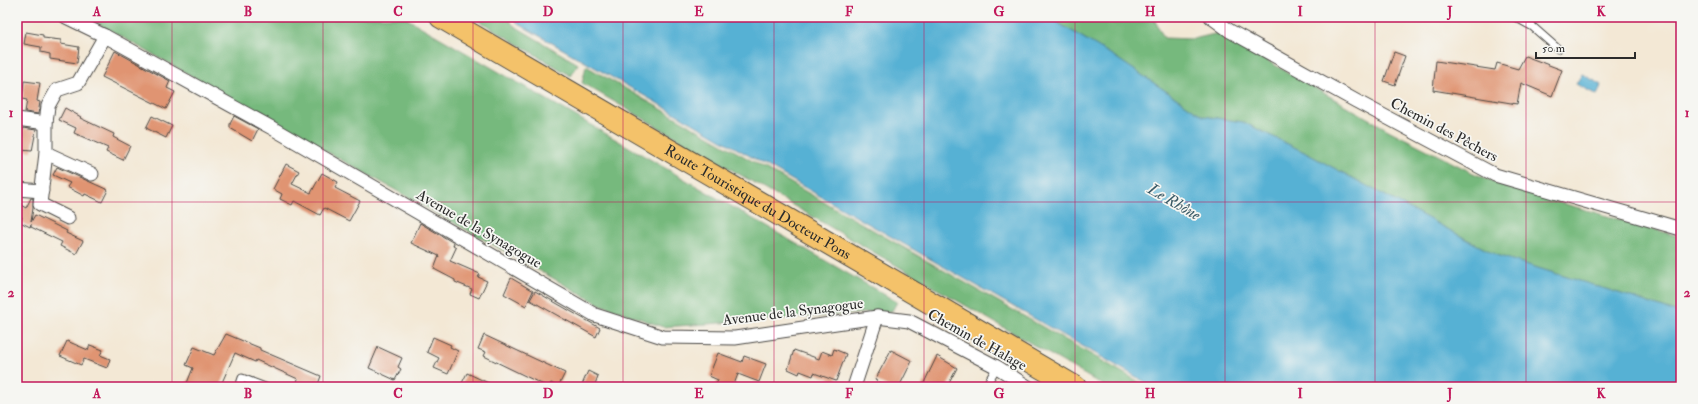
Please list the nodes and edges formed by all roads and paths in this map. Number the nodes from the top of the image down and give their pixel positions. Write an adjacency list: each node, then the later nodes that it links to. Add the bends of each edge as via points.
1 (66, 17): 5 (street, Avenue de la Synagogue)
2 (441, 17): 23 (highway, Route Touristique du Docteur Pons)
3 (1211, 17): 14 (street, Chemin des Pêchers, via 1230,31 1495,175)
4 (1515, 17): 6 (lane, via 1533,27)
5 (105, 36): 8 (street, via 78,83 57,90 48,106); 15 (street, Avenue de la Synagogue, via 278,132 595,315 663,337 735,338)
6 (1558, 49)
7 (17, 119): 8 (street)
8 (46, 123): 9 (street)
9 (46, 153): 10 (street); 12 (street)
10 (92, 174)
11 (17, 189): 12 (street)
12 (42, 192): 13 (street, via 40,204)
13 (68, 218)
14 (1681, 229)
15 (877, 317): 16 (street, Avenue de la Synagogue); 20 (street)
16 (909, 321): 17 (street, Chemin de Halage)
17 (997, 367): 21 (lane); 22 (street, Chemin de Halage)
18 (239, 387): 19 (lane, via 242,378)
19 (265, 387)
20 (854, 387)
21 (985, 387)
22 (1028, 387)
23 (1075, 387)

